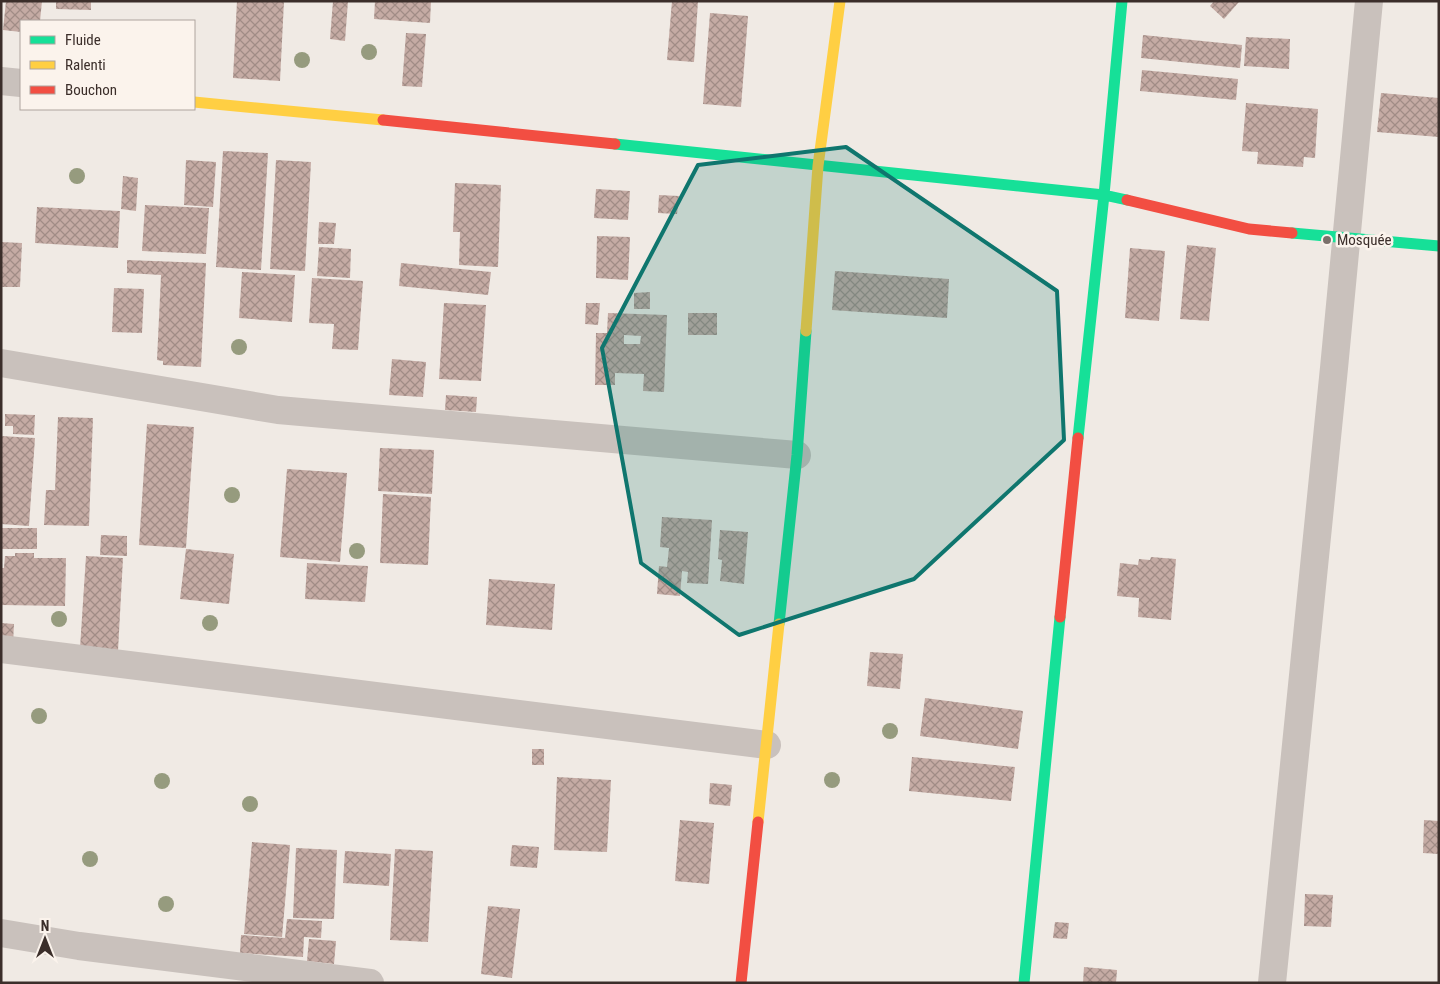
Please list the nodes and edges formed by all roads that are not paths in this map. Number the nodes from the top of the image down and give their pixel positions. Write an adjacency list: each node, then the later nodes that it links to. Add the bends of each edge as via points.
1 (840, 1): 7 (street)
2 (1122, 1): 8 (street)
3 (1369, 1): 9 (street)
4 (1, 81): 5 (street)
5 (20, 83)
6 (195, 102): 7 (street)
7 (818, 166): 8 (street); 12 (street)
8 (1104, 195): 9 (street, via 1249,228); 18 (street)
9 (1347, 238): 10 (street); 19 (street)
10 (1439, 246)
11 (1, 363): 12 (street, via 278,410)
12 (797, 455): 14 (street)
13 (1, 649): 14 (street)
14 (767, 745): 17 (street)
15 (1, 933): 16 (street)
16 (370, 983)
17 (741, 983)
18 (1024, 983)
19 (1272, 983)

